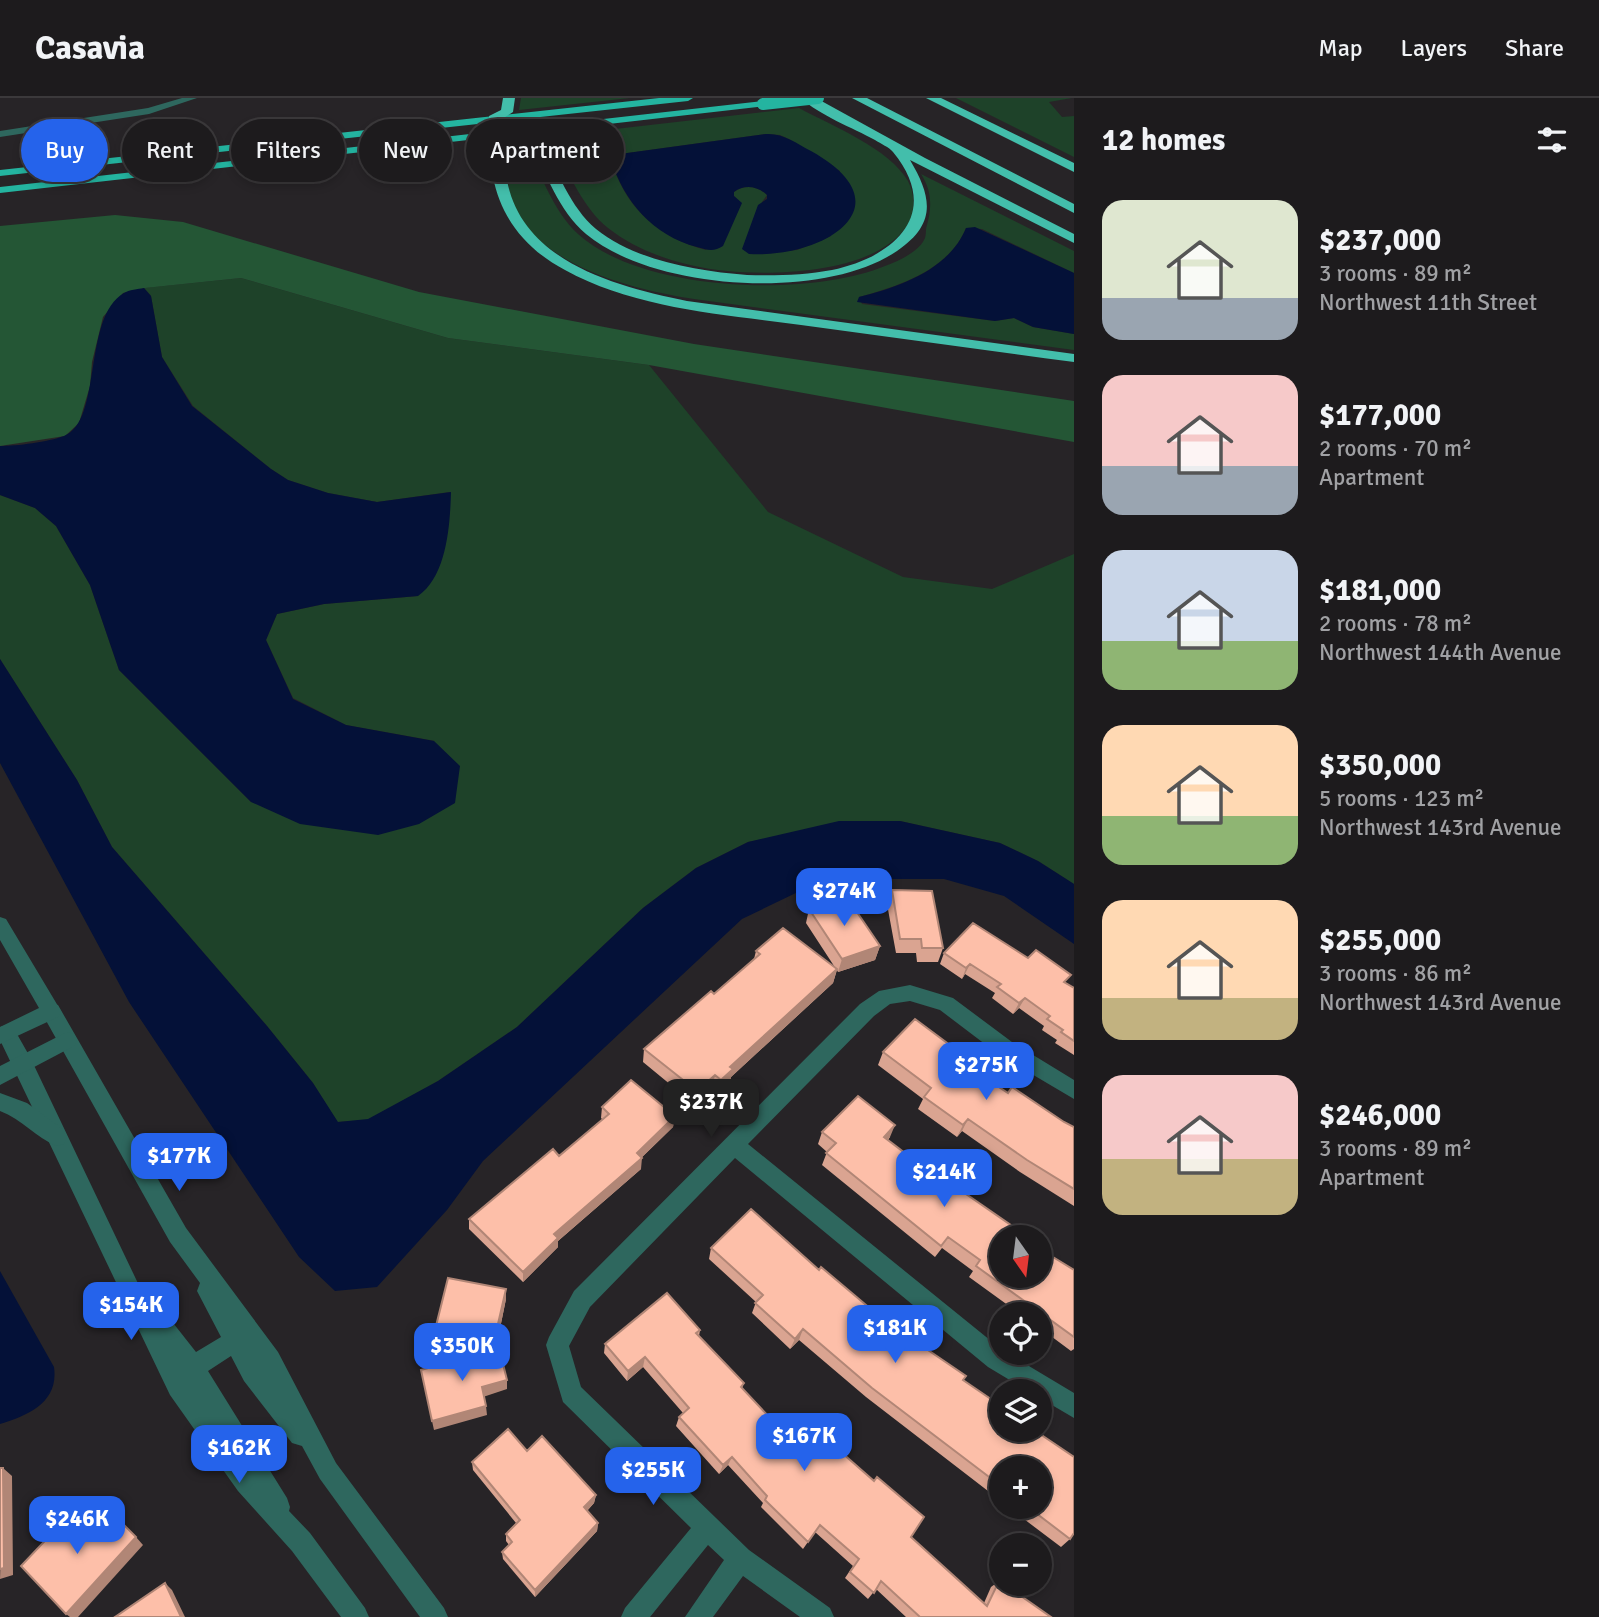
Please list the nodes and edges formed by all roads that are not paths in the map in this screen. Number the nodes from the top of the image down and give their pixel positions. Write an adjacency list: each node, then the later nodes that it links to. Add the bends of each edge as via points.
1 (192, 98): 15 (street, via 149,111)
2 (509, 98): 10 (highway, via 507,112)
3 (688, 98): 9 (highway)
4 (807, 98): 17 (highway)
5 (818, 98): 13 (highway, bridge)
6 (858, 98): 24 (highway)
7 (880, 98): 23 (highway)
8 (932, 98): 18 (highway)
9 (567, 111): 11 (highway); 12 (highway)
10 (495, 119)
11 (501, 119)
12 (536, 119)
13 (624, 120)
14 (466, 123): 19 (highway)
15 (0, 134)
16 (466, 138): 22 (highway)
17 (897, 148): 21 (highway, via 922,206 914,228 872,261 801,278 703,274 614,247 576,215); 25 (highway)
18 (1074, 168)
19 (0, 173)
20 (500, 182): 26 (highway, via 512,218 529,238 553,256 603,281 646,296)
21 (558, 182)
22 (0, 190)
23 (1074, 196)
24 (1074, 209)
25 (1074, 239)
26 (1074, 358)
27 (0, 924): 28 (street)
28 (51, 1011): 29 (street); 30 (street)
29 (2, 1031): 31 (street)
30 (67, 1041): 31 (street); 37 (street)
31 (23, 1063): 32 (street); 35 (street)
32 (0, 1076)
33 (1074, 1090): 36 (street, via 1005,1048 946,1003 910,993 886,997 867,1010)
34 (0, 1102): 35 (street, via 20,1109)
35 (57, 1138): 38 (street)
36 (734, 1145): 41 (street, via 996,1359); 43 (street, via 582,1299 557,1345 571,1394)
37 (178, 1235): 39 (street); 42 (street, via 270,1360)
38 (123, 1277): 40 (street); 44 (street, via 178,1387 246,1483)
39 (235, 1341): 40 (street); 42 (street, via 252,1373)
40 (193, 1367): 44 (street)
41 (1074, 1406)
42 (328, 1471): 47 (street)
43 (705, 1528): 45 (street); 48 (street)
44 (301, 1542): 46 (street)
45 (740, 1559): 49 (street); 50 (street)
46 (356, 1617)
47 (435, 1617)
48 (634, 1617)
49 (698, 1617)
50 (821, 1617)

